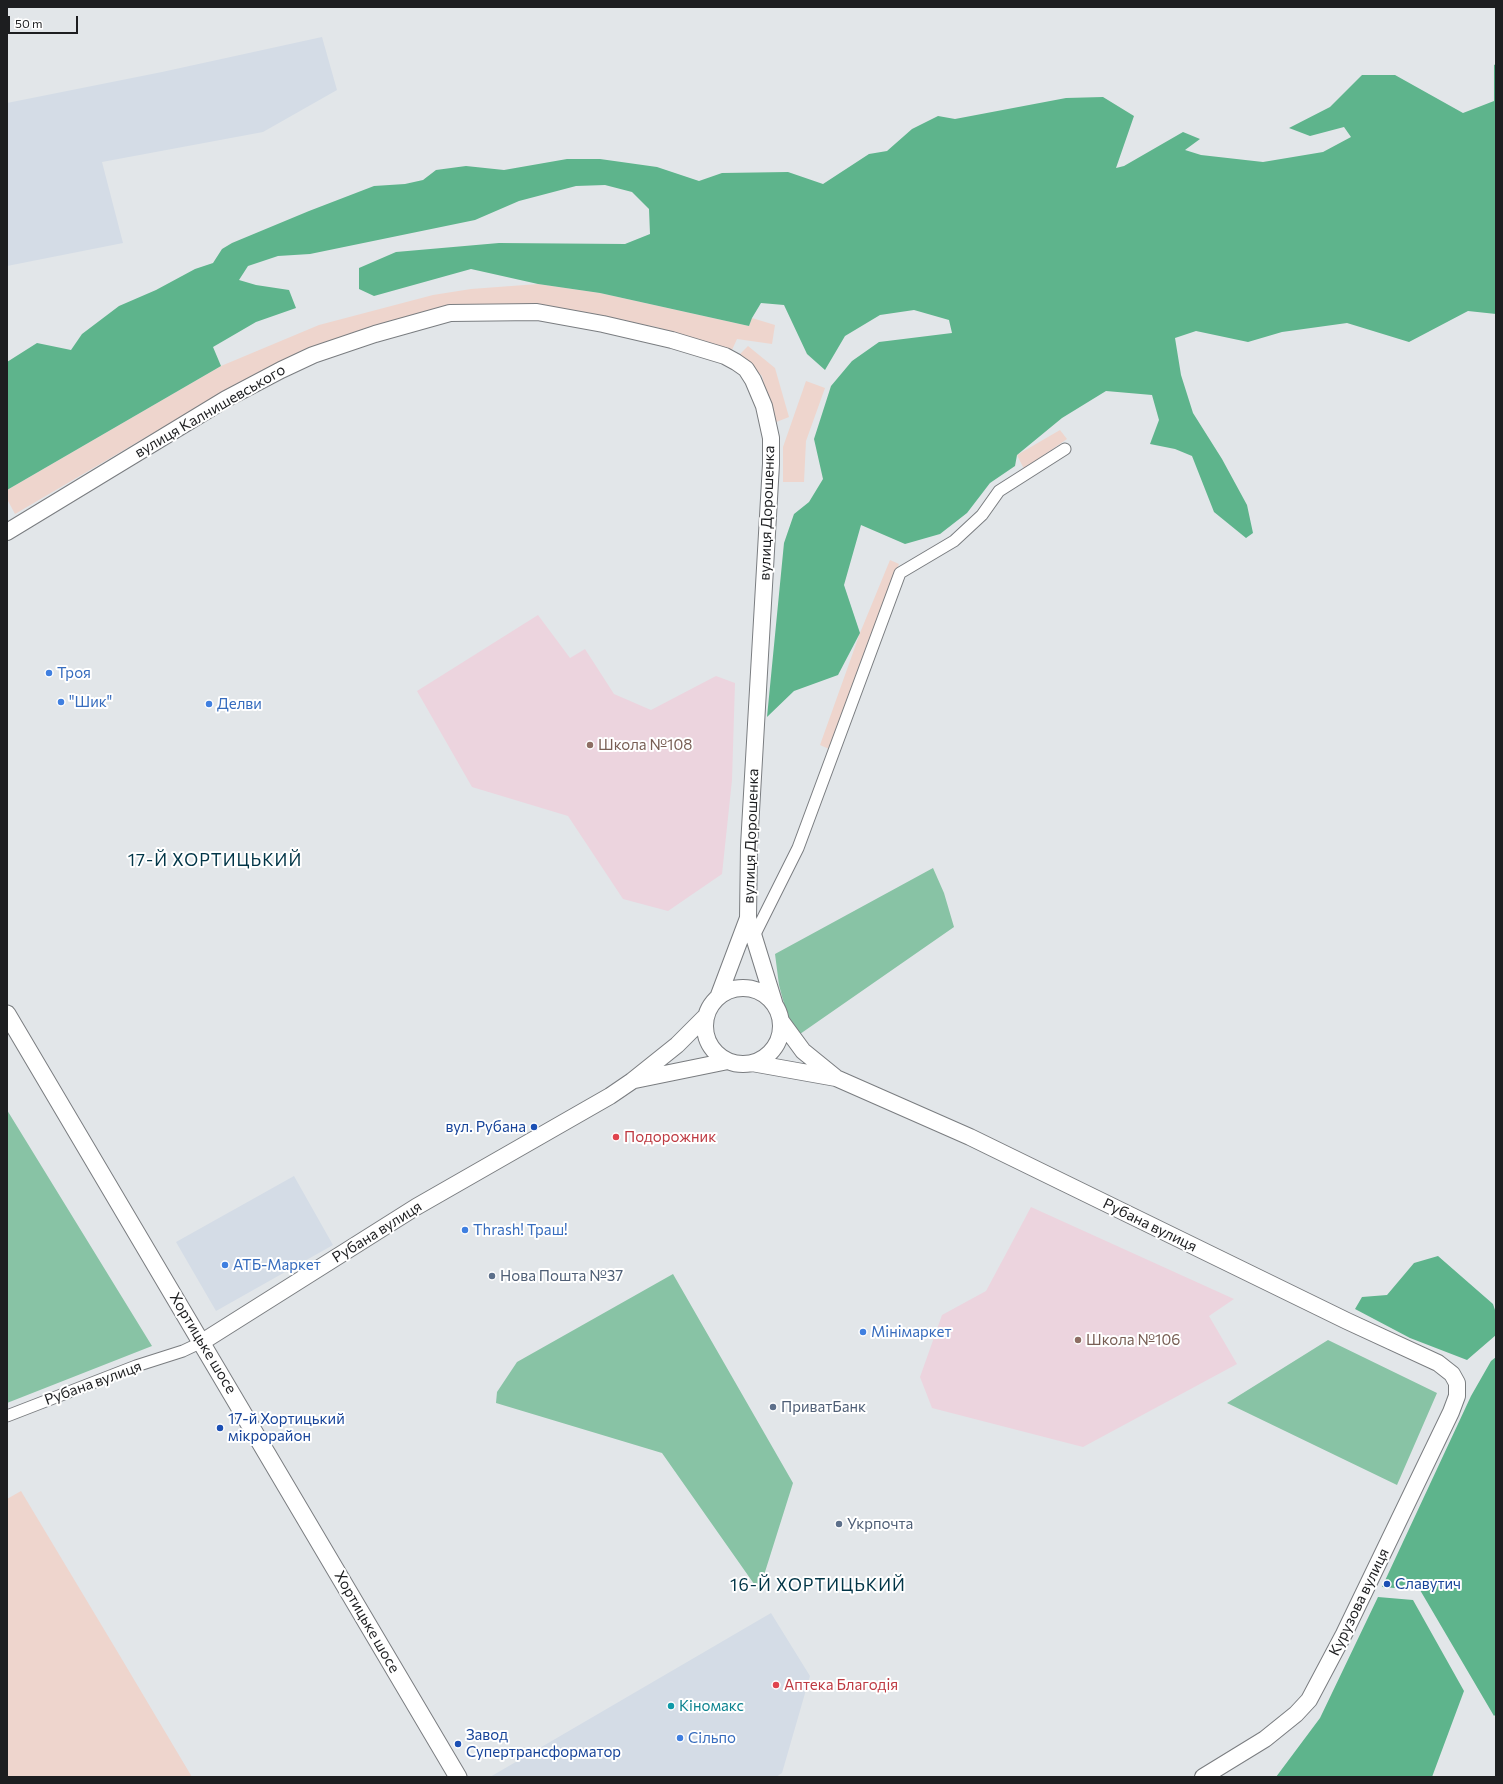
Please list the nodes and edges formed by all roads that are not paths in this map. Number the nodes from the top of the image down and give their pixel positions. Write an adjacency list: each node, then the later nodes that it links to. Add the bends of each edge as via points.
1 (450, 313): 3 (street, вулиця Калнишевського, via 375,334 313,355 280,370 226,399); 4 (street, вулиця Дорошенка, via 537,312 603,324 726,356 746,369 753,380 764,406 771,438 771,464 749,846)
2 (1065, 450): 5 (street, via 999,491 982,515 954,541 900,573 798,848)
3 (7, 532)
4 (748, 918): 5 (street, вулиця Дорошенка); 6 (street, вулиця Дорошенка)
5 (754, 936): 7 (street, вулиця Дорошенка)
6 (719, 996): 7 (street, via 734,988 750,988 765,994); 9 (street, via 712,1002)
7 (778, 1013): 11 (street, via 780,1037 772,1051); 12 (street, Рубана вулиця, via 803,1051)
8 (7, 1014): 14 (main road, Хортицьке шосе)
9 (704, 1018): 10 (street, via 709,1044); 13 (street, Рубана вулиця, via 677,1045)
10 (728, 1061): 11 (street); 13 (street, Рубана вулиця)
11 (752, 1063): 12 (street, Рубана вулиця)
12 (836, 1078): 15 (street, Рубана вулиця, via 970,1137 1438,1363 1452,1374)
13 (632, 1081): 14 (street, Рубана вулиця, via 416,1207)
14 (202, 1342): 16 (street, Рубана вулиця); 17 (main road, Хортицьке шосе)
15 (1457, 1383): 18 (street, Курузова вулиця, via 1457,1396 1451,1412 1344,1634 1309,1700 1265,1739)
16 (7, 1416)
17 (458, 1777)
18 (1203, 1777)

